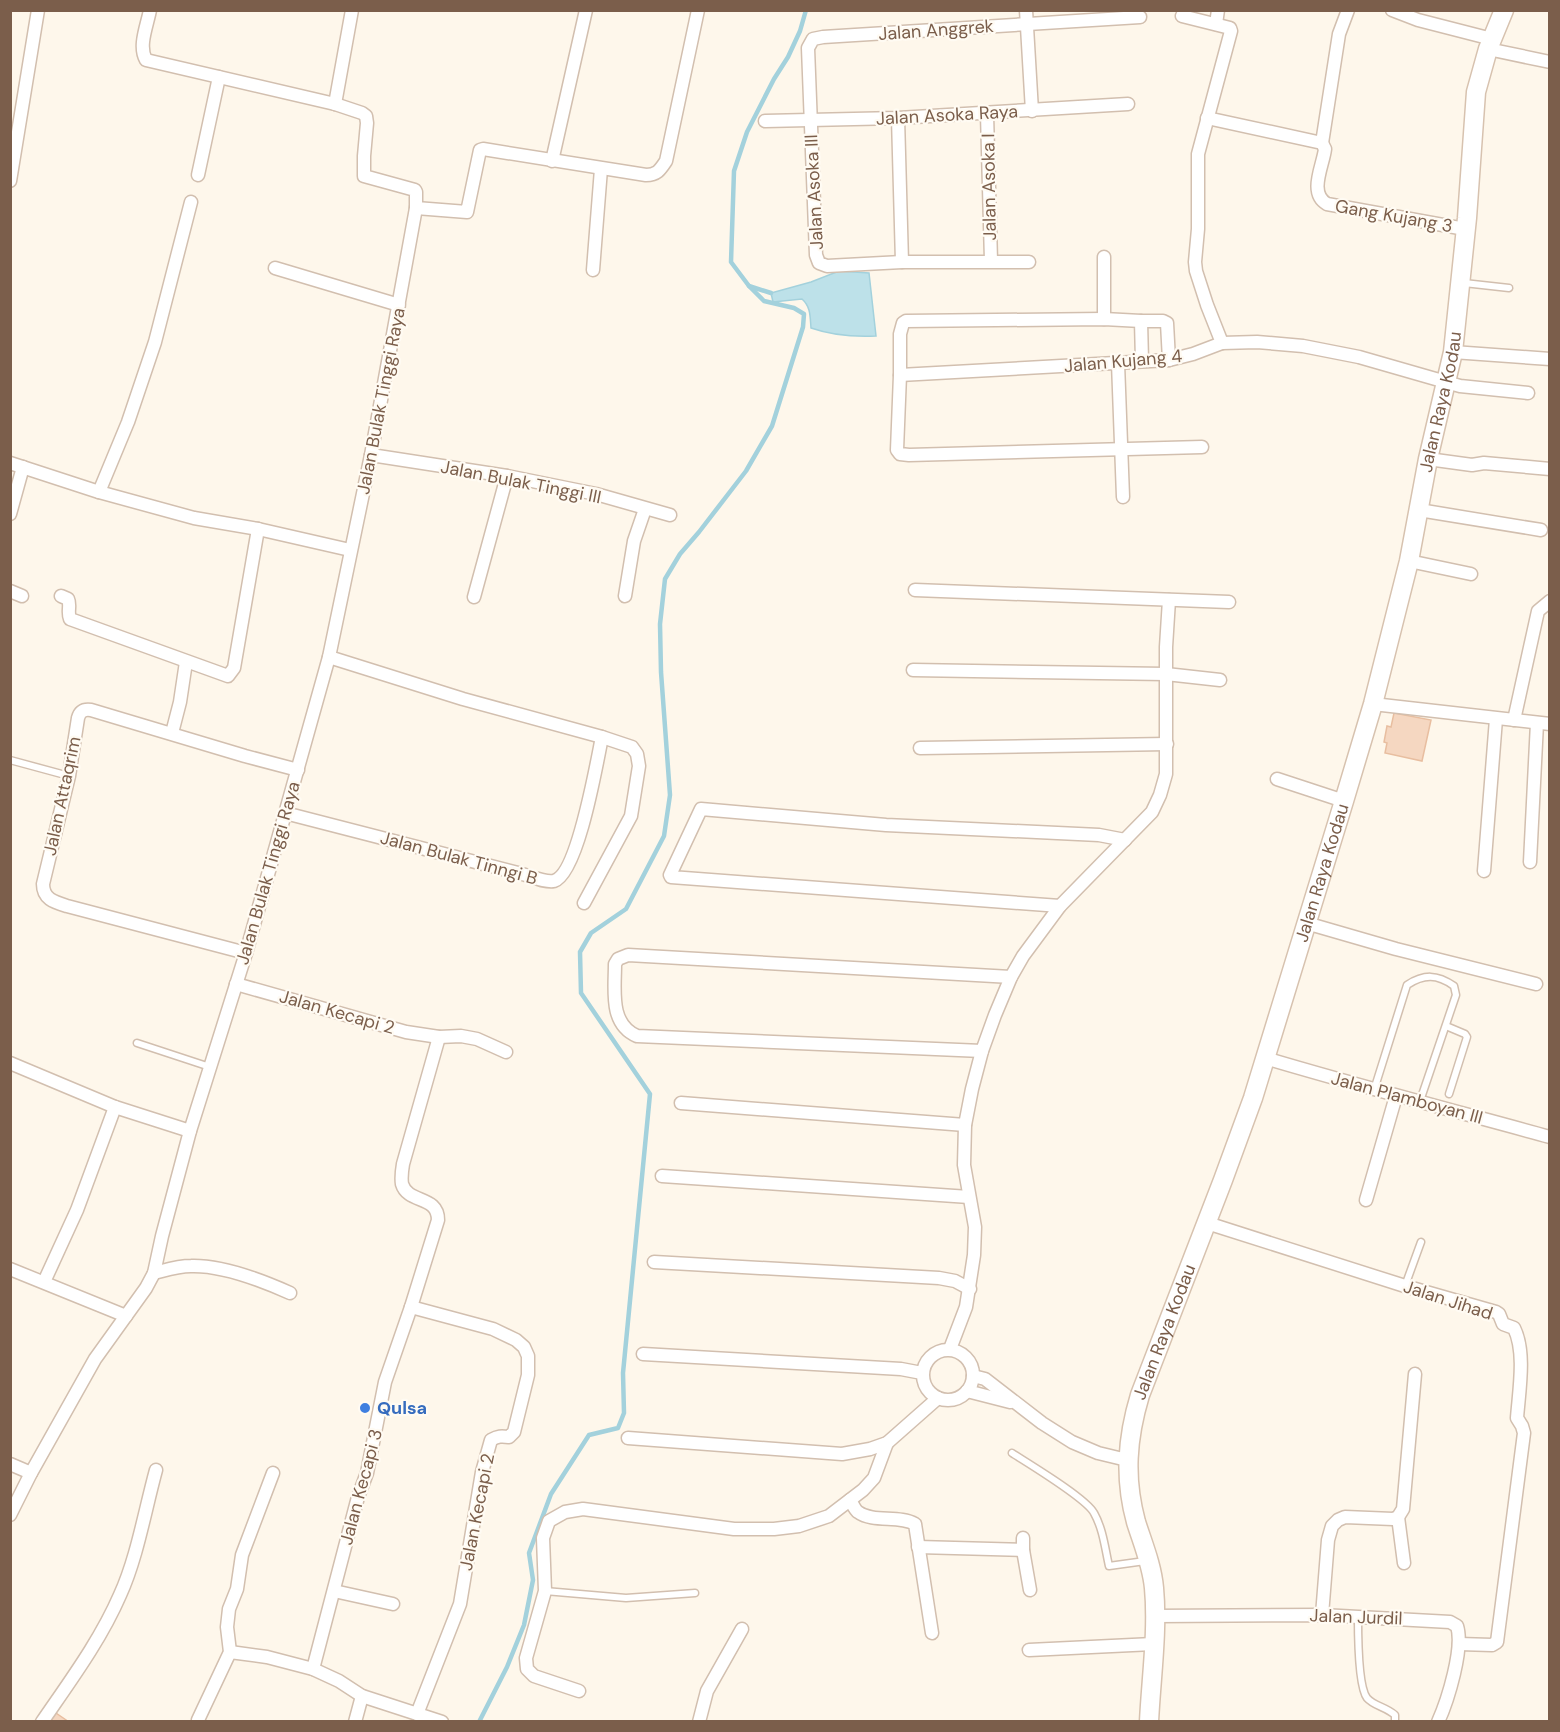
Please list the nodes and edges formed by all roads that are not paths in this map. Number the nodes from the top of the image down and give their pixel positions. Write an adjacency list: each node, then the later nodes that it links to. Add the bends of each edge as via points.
1 (38, 10): 30 (street)
2 (150, 10): 17 (street, via 142,46 146,60)
3 (352, 10): 18 (street)
4 (586, 10): 27 (street)
5 (698, 10): 28 (street, via 666,161 654,175)
6 (1026, 10): 14 (street)
7 (1218, 10): 13 (street)
8 (1348, 10): 26 (street, via 1339,34)
9 (1392, 10): 15 (street)
10 (1504, 10): 15 (street, Jalan Raya Kodau)
11 (1182, 16): 13 (street)
12 (1140, 17): 14 (street, Jalan Anggrek)
13 (1216, 24): 23 (street, via 1230,28 1231,37)
14 (1027, 25): 20 (street); 24 (street, Jalan Anggrek, via 813,39 808,48)
15 (1490, 44): 16 (street); 33 (street, Jalan Raya Kodau, via 1476,92)
16 (1550, 62)
17 (219, 77): 18 (street); 29 (street)
18 (336, 104): 32 (street, Jalan Bulak Tinggi Raya, via 366,116 364,176 414,190)
19 (1128, 104): 20 (street, Jalan Asoka Raya)
20 (1032, 111): 21 (street, Jalan Asoka Raya)
21 (987, 114): 22 (street, Jalan Asoka Raya); 35 (street, Jalan Asoka I)
22 (898, 118): 24 (street, Jalan Asoka Raya); 36 (street)
23 (1208, 118): 26 (street); 45 (street, via 1198,154 1195,262)
24 (811, 120): 25 (street, Jalan Asoka Raya); 36 (street, Jalan Asoka III, via 819,263 826,266)
25 (765, 121)
26 (1322, 143): 33 (street, Gang Kujang 3, via 1325,149 1317,186 1323,202)
27 (552, 161): 28 (street); 32 (street, via 480,150 467,212)
28 (601, 169): 39 (street)
29 (198, 175)
30 (10, 181)
31 (191, 202): 62 (street, via 155,342)
32 (416, 208): 42 (street, Jalan Bulak Tinggi Raya)
33 (1465, 229): 40 (street, Jalan Raya Kodau)
34 (1104, 257): 43 (street)
35 (991, 261): 36 (street); 37 (street)
36 (902, 262)
37 (1029, 262)
38 (275, 268): 42 (street)
39 (593, 270)
40 (1460, 283): 41 (lane); 46 (street, Jalan Raya Kodau)
41 (1509, 288)
42 (399, 304): 56 (street, Jalan Bulak Tinggi Raya)
43 (1104, 319): 44 (street); 51 (street, via 906,321 900,334)
44 (1141, 321): 48 (street, via 1167,323); 49 (street)
45 (1222, 343): 48 (street, Jalan Kujang 4); 52 (street, Jalan Kujang 4, via 1303,346 1359,357)
46 (1453, 352): 47 (street); 52 (street, Jalan Raya Kodau)
47 (1550, 359)
48 (1169, 360): 49 (street, Jalan Kujang 4)
49 (1142, 361): 50 (street, Jalan Kujang 4)
50 (1118, 363): 51 (street, Jalan Kujang 4); 55 (street)
51 (900, 375): 55 (street, via 900,454)
52 (1446, 383): 53 (street, Jalan Kujang 4); 57 (street, Jalan Raya Kodau)
53 (1528, 393)
54 (1202, 447): 55 (street)
55 (1121, 449): 63 (street)
56 (371, 455): 61 (street, Jalan Bulak Tinggi III); 70 (street, Jalan Bulak Tinggi Raya)
57 (1428, 459): 60 (street); 65 (street, Jalan Raya Kodau)
58 (10, 463): 59 (street)
59 (23, 467): 62 (street); 66 (street)
60 (1550, 469)
61 (507, 476): 64 (street, Jalan Bulak Tinggi III, via 596,494); 76 (street)
62 (99, 492): 68 (street, via 194,518)
63 (1123, 497)
64 (645, 509): 67 (street, Jalan Bulak Tinggi III); 75 (street, via 634,541)
65 (1419, 510): 69 (street); 71 (street, Jalan Raya Kodau)
66 (10, 514)
67 (670, 515)
68 (258, 529): 70 (street); 81 (street, via 234,668 225,676)
69 (1541, 530)
70 (350, 550): 80 (street, Jalan Bulak Tinggi Raya)
71 (1409, 561): 72 (street); 85 (street, Jalan Raya Kodau)
72 (1470, 574)
73 (915, 590): 77 (street)
74 (61, 596): 81 (street, via 69,601 70,619)
75 (626, 596)
76 (474, 597)
77 (1169, 600): 79 (street); 83 (street)
78 (1550, 601): 87 (street, via 1538,611)
79 (1229, 602)
80 (329, 657): 90 (street); 94 (street, Jalan Bulak Tinggi Raya)
81 (186, 662): 89 (street)
82 (913, 670): 83 (street)
83 (1166, 674): 84 (street); 91 (street)
84 (1220, 680)
85 (1373, 704): 86 (street); 97 (street, Jalan Raya Kodau)
86 (1496, 719): 87 (street); 101 (street)
87 (1514, 720): 88 (street)
88 (1543, 724): 100 (street)
89 (172, 733): 94 (street, Jalan Attaqrim); 95 (street, Jalan Attaqrim, via 83,710 78,718)
90 (602, 737): 98 (street, Jalan Bulak Tinngi B, via 578,842 565,871 554,880); 102 (street, via 632,747 639,765 631,816)
91 (1167, 744): 92 (street); 99 (street, via 1166,774 1160,795 1152,812)
92 (920, 748)
93 (10, 760): 95 (lane)
94 (298, 770): 98 (street, Jalan Bulak Tinggi Raya)
95 (69, 776): 105 (street, Jalan Attaqrim, via 43,884 47,898)
96 (1277, 779): 97 (street)
97 (1344, 801): 104 (street, Jalan Raya Kodau)
98 (285, 813): 105 (street, Jalan Bulak Tinggi Raya)
99 (1125, 840): 103 (street); 103 (street, via 1099,835 886,825 701,809 670,875)
100 (1530, 862)
101 (1484, 871)
102 (584, 903)
103 (1060, 906): 106 (street)
104 (1306, 923): 108 (street, via 1396,950); 114 (street, Jalan Raya Kodau)
105 (246, 953): 107 (street, Jalan Bulak Tinggi Raya)
106 (1011, 977): 112 (street); 112 (street, via 628,955 618,958 615,964 615,1009 621,1024 637,1036)
107 (236, 984): 110 (street, Jalan Kecapi 2, via 406,1032); 116 (street, Jalan Bulak Tinggi Raya)
108 (1536, 984)
109 (1446, 1026): 117 (lane, via 1456,995 1454,986 1428,976 1407,985); 118 (lane, via 1467,1037); 120 (lane)
110 (439, 1037): 113 (street, Jalan Kecapi 2, via 477,1039); 138 (street, via 403,1164 405,1190 433,1205 438,1215)
111 (137, 1043): 116 (lane)
112 (982, 1051): 123 (street)
113 (506, 1052)
114 (1265, 1058): 117 (street, Jalan Plamboyan III); 129 (street, Jalan Raya Kodau)
115 (10, 1063): 122 (street)
116 (210, 1067): 124 (street, Jalan Bulak Tinggi Raya)
117 (1374, 1090): 119 (street, Jalan Plamboyan III)
118 (1449, 1094)
119 (1396, 1096): 120 (street, Jalan Plamboyan III); 128 (street)
120 (1420, 1101): 125 (street, Jalan Plamboyan III)
121 (681, 1103): 123 (street)
122 (115, 1107): 124 (street); 134 (street, via 77,1210)
123 (965, 1125): 127 (street, via 964,1165)
124 (190, 1131): 133 (street, Jalan Bulak Tinggi Raya)
125 (1550, 1137)
126 (662, 1176): 127 (street)
127 (969, 1197): 136 (street, via 975,1227)
128 (1366, 1200)
129 (1207, 1223): 135 (street, Jalan Jihad); 151 (street, Jalan Raya Kodau, via 1140,1395)
130 (1421, 1242): 135 (lane)
131 (654, 1262): 136 (street, via 939,1278)
132 (10, 1269): 134 (street)
133 (154, 1273): 137 (street, via 208,1267 254,1277); 139 (street, Jalan Bulak Tinggi Raya)
134 (44, 1282): 139 (street)
135 (1405, 1286): 173 (street, Jalan Jihad, via 1496,1312 1518,1337 1517,1418 1524,1433 1497,1641 1492,1645)
136 (970, 1289): 140 (street)
137 (290, 1293)
138 (411, 1307): 163 (street, Jalan Kecapi 3, via 385,1382 367,1473); 179 (street, Jalan Kecapi 2, via 493,1329 516,1340 528,1356 528,1375 514,1432 491,1440 460,1604)
139 (126, 1316): 154 (street, Jalan Bulak Tinggi Raya, via 94,1359)
140 (950, 1349): 142 (street, via 928,1358); 144 (street, via 970,1361)
141 (643, 1354): 142 (street)
142 (922, 1373): 146 (street, via 926,1388)
143 (1414, 1374): 158 (street, via 1403,1509)
144 (973, 1377): 145 (street); 147 (street, via 986,1379)
145 (968, 1391): 146 (street, via 954,1399); 147 (street)
146 (938, 1398): 149 (street)
147 (1015, 1404): 151 (street, via 1072,1442)
148 (628, 1438): 149 (street, via 842,1454)
149 (887, 1443): 156 (street, via 874,1478)
150 (1012, 1453): 160 (lane, via 1093,1510 1109,1566)
151 (1127, 1460): 160 (street, Jalan Raya Kodau, via 1131,1500)
152 (10, 1464): 154 (street)
153 (156, 1470): 181 (street, via 121,1594 98,1639)
154 (31, 1473): 157 (street, Jalan Bulak Tinggi Raya)
155 (273, 1473): 175 (street, via 242,1555 237,1589 229,1609)
156 (850, 1500): 159 (street, via 858,1512 870,1517 915,1524); 164 (street, via 829,1516 774,1529 734,1529 583,1509 565,1512 549,1521 543,1538)
157 (10, 1515)
158 (1398, 1517): 161 (street); 167 (street, via 1345,1517 1332,1526)
159 (918, 1547): 162 (street, via 1023,1544); 171 (street)
160 (1149, 1561): 168 (street, Jalan Raya Kodau)
161 (1404, 1563)
162 (1030, 1590)
163 (334, 1591): 166 (street); 176 (street, Jalan Kecapi 3)
164 (545, 1591): 165 (lane, via 626,1598); 177 (street, via 526,1658 527,1669 534,1676)
165 (695, 1593)
166 (393, 1604)
167 (1322, 1615): 168 (street, Jalan Jurdil); 169 (street, Jalan Jurdil)
168 (1155, 1616): 172 (street, Jalan Raya Kodau)
169 (1358, 1617): 173 (street, Jalan Jurdil, via 1450,1622 1457,1626); 186 (lane, via 1365,1696 1395,1715)
170 (742, 1629): 184 (street, via 706,1691)
171 (932, 1633)
172 (1153, 1644): 174 (street); 185 (street, Jalan Raya Kodau)
173 (1459, 1644): 187 (street, via 1450,1690)
174 (1029, 1650)
175 (230, 1652): 176 (street); 180 (street)
176 (313, 1669): 178 (street)
177 (579, 1691)
178 (362, 1696): 179 (street); 182 (street)
179 (417, 1713): 183 (street)
180 (198, 1720)
181 (42, 1722)
182 (354, 1722)
183 (442, 1722)
184 (699, 1722)
185 (1149, 1722)
186 (1395, 1722)
187 (1438, 1722)

